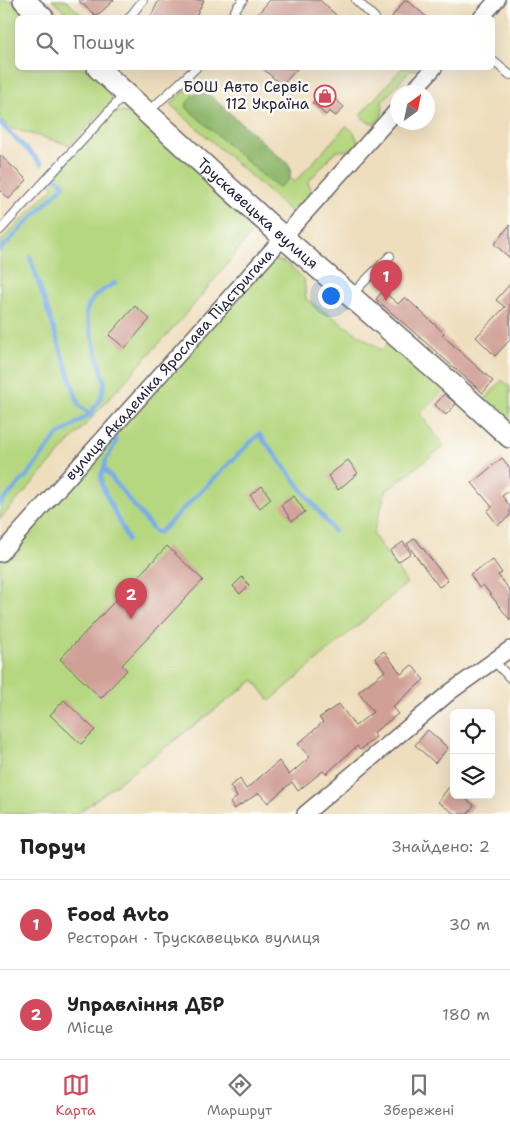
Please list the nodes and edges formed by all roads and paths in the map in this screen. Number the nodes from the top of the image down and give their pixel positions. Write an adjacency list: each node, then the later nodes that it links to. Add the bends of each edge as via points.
1 (24, 0): 6 (street)
2 (143, 0): 7 (lane)
3 (243, 0): 8 (lane)
4 (356, 0): 9 (lane)
5 (497, 0): 10 (street)
6 (40, 15)
7 (131, 15)
8 (233, 15)
9 (372, 15)
10 (484, 15)
11 (495, 62): 15 (lane)
12 (100, 70): 17 (street, Трускавецька вулиця)
13 (194, 70): 18 (lane)
14 (432, 70): 16 (street)
15 (510, 75)
16 (418, 85)
17 (126, 93): 18 (street, Трускавецька вулиця); 20 (lane)
18 (148, 112): 21 (street, Трускавецька вулиця)
19 (390, 118): 21 (street, вулиця Академіка Ярослава Підстригача)
20 (0, 230)
21 (284, 238): 23 (street, Трускавецька вулиця); 25 (street, вулиця Академіка Ярослава Підстригача)
22 (390, 256): 23 (lane)
23 (350, 296): 24 (street, Трускавецька вулиця)
24 (510, 437)
25 (0, 554)
26 (510, 649): 27 (street)
27 (494, 661): 28 (lane); 29 (street, via 450,692)
28 (510, 678)
29 (305, 814)

